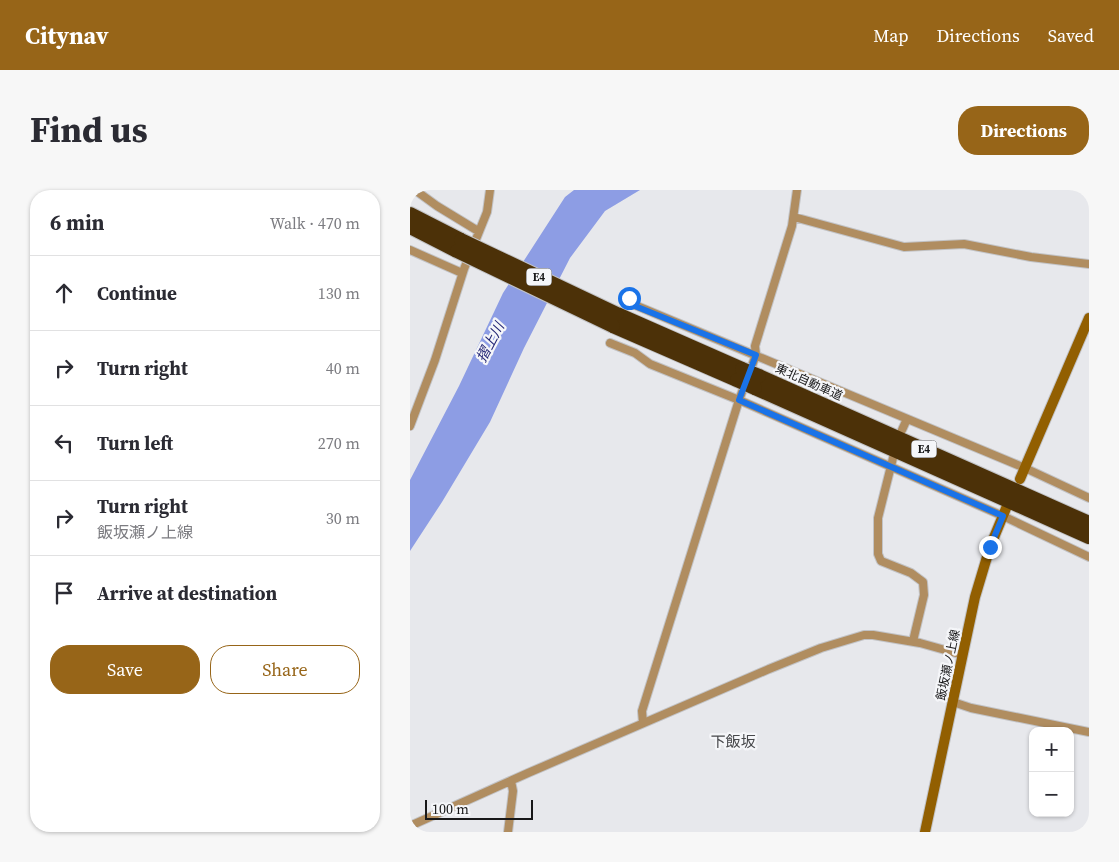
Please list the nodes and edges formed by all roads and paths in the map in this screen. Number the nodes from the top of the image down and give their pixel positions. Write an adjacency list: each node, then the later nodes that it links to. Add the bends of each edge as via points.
1 (415, 190): 7 (street)
2 (490, 190): 7 (street, via 487,212)
3 (797, 190): 5 (street)
4 (410, 214): 8 (highway, 東北自動車道 / E4)
5 (794, 216): 10 (street, via 904,247 964,244); 17 (street, via 755,346)
6 (410, 228): 8 (highway, 東北自動車道 / E4)
7 (478, 231): 11 (street)
8 (459, 245): 18 (highway, 東北自動車道 / E4, bridge, via 615,320)
9 (410, 250): 11 (street)
10 (1089, 264)
11 (462, 273): 21 (street)
12 (629, 298): 13 (street, via 630,304)
13 (662, 316): 15 (street); 17 (street)
14 (1089, 318): 25 (main road)
15 (659, 325)
16 (610, 343): 19 (street, via 646,357 650,364)
17 (756, 355): 19 (street); 20 (street)
18 (757, 382): 30 (highway, 東北自動車道 / E4); 31 (highway, 東北自動車道 / E4)
19 (739, 400): 24 (street); 36 (street, via 642,711)
20 (907, 419): 22 (street); 25 (street)
21 (410, 426)
22 (902, 430)
23 (894, 454): 24 (street)
24 (890, 468): 29 (street); 33 (street, via 878,518 878,554 881,561 911,573 922,582 924,595)
25 (1025, 468): 26 (main road); 27 (street)
26 (1020, 479)
27 (1089, 498)
28 (1007, 506): 29 (main road, 飯坂瀬ノ上線)
29 (1003, 516): 32 (street); 34 (main road, 飯坂瀬ノ上線, via 977,588)
30 (1089, 523)
31 (1089, 537)
32 (1089, 557)
33 (913, 641): 34 (street); 36 (street, via 864,635 821,648)
34 (963, 654): 35 (main road, 飯坂瀬ノ上線)
35 (953, 702): 37 (street); 41 (main road, 飯坂瀬ノ上線)
36 (642, 723): 38 (street)
37 (1089, 732)
38 (511, 781): 39 (street); 40 (street, via 513,792)
39 (410, 826)
40 (508, 832)
41 (924, 832)

